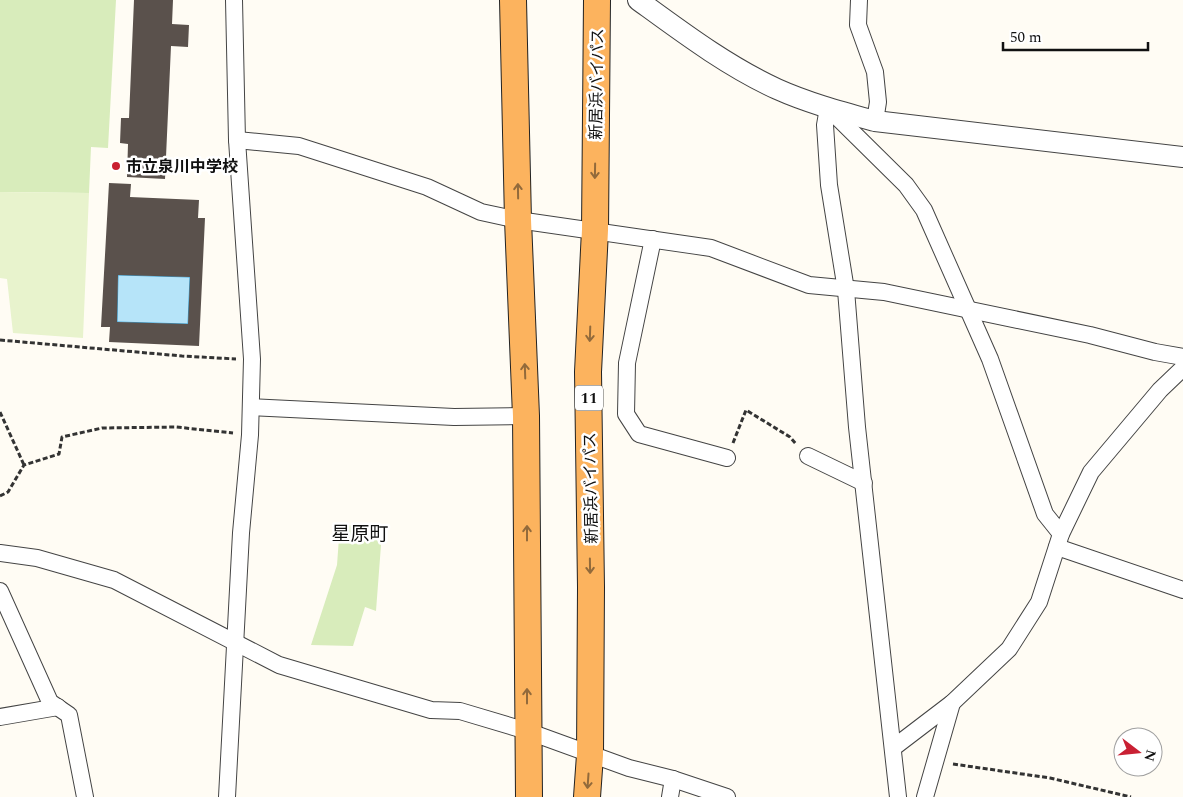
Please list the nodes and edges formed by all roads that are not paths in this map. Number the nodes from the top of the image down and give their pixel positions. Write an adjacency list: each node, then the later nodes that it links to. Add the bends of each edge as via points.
1 (234, 0): 8 (street)
2 (513, 0): 10 (highway, one-way to 2)
3 (597, 0): 11 (highway, 新居浜バイパス / 11, one-way to 11)
4 (638, 0): 6 (street, via 725,62 777,89)
5 (859, 0): 7 (street, via 858,25 875,72 878,102)
6 (828, 108): 7 (street); 13 (street, via 825,125 829,185); 14 (street, via 906,185 924,210)
7 (875, 121): 9 (street)
8 (237, 140): 10 (street, via 299,146 426,187 481,212); 17 (street, via 252,359)
9 (1183, 157)
10 (518, 220): 11 (street); 18 (highway, one-way to 10)
11 (594, 230): 12 (street); 32 (highway, 新居浜バイパス / 11, one-way to 32, via 588,372)
12 (653, 240): 13 (street, via 711,248 809,285); 20 (street, via 627,362 626,414 639,434)
13 (846, 290): 14 (street, via 884,292); 21 (street)
14 (967, 309): 15 (street); 22 (street, via 990,359 1045,514)
15 (1183, 357)
16 (1183, 368): 22 (street, via 1090,472)
17 (251, 407): 18 (street, via 454,417); 26 (street)
18 (526, 416): 30 (highway, one-way to 18)
19 (808, 456): 21 (street)
20 (727, 458)
21 (864, 483): 31 (street)
22 (1059, 540): 24 (street); 27 (street, via 1039,602 1008,649)
23 (0, 553): 26 (street, via 37,558 114,580)
24 (1183, 590)
25 (0, 591): 28 (street, via 50,702)
26 (236, 643): 30 (street, via 279,665 431,710 460,711); 35 (street)
27 (952, 703): 31 (street); 41 (street)
28 (58, 707): 29 (street); 34 (street, via 69,715)
29 (0, 717)
30 (527, 731): 32 (street); 36 (highway)
31 (893, 748): 40 (street)
32 (590, 754): 33 (street); 37 (highway, 新居浜バイパス / 11, one-way to 37)
33 (673, 779): 38 (street); 39 (street)
34 (85, 797)
35 (227, 797)
36 (529, 797)
37 (587, 797)
38 (670, 797)
39 (726, 797)
40 (898, 797)
41 (925, 797)

